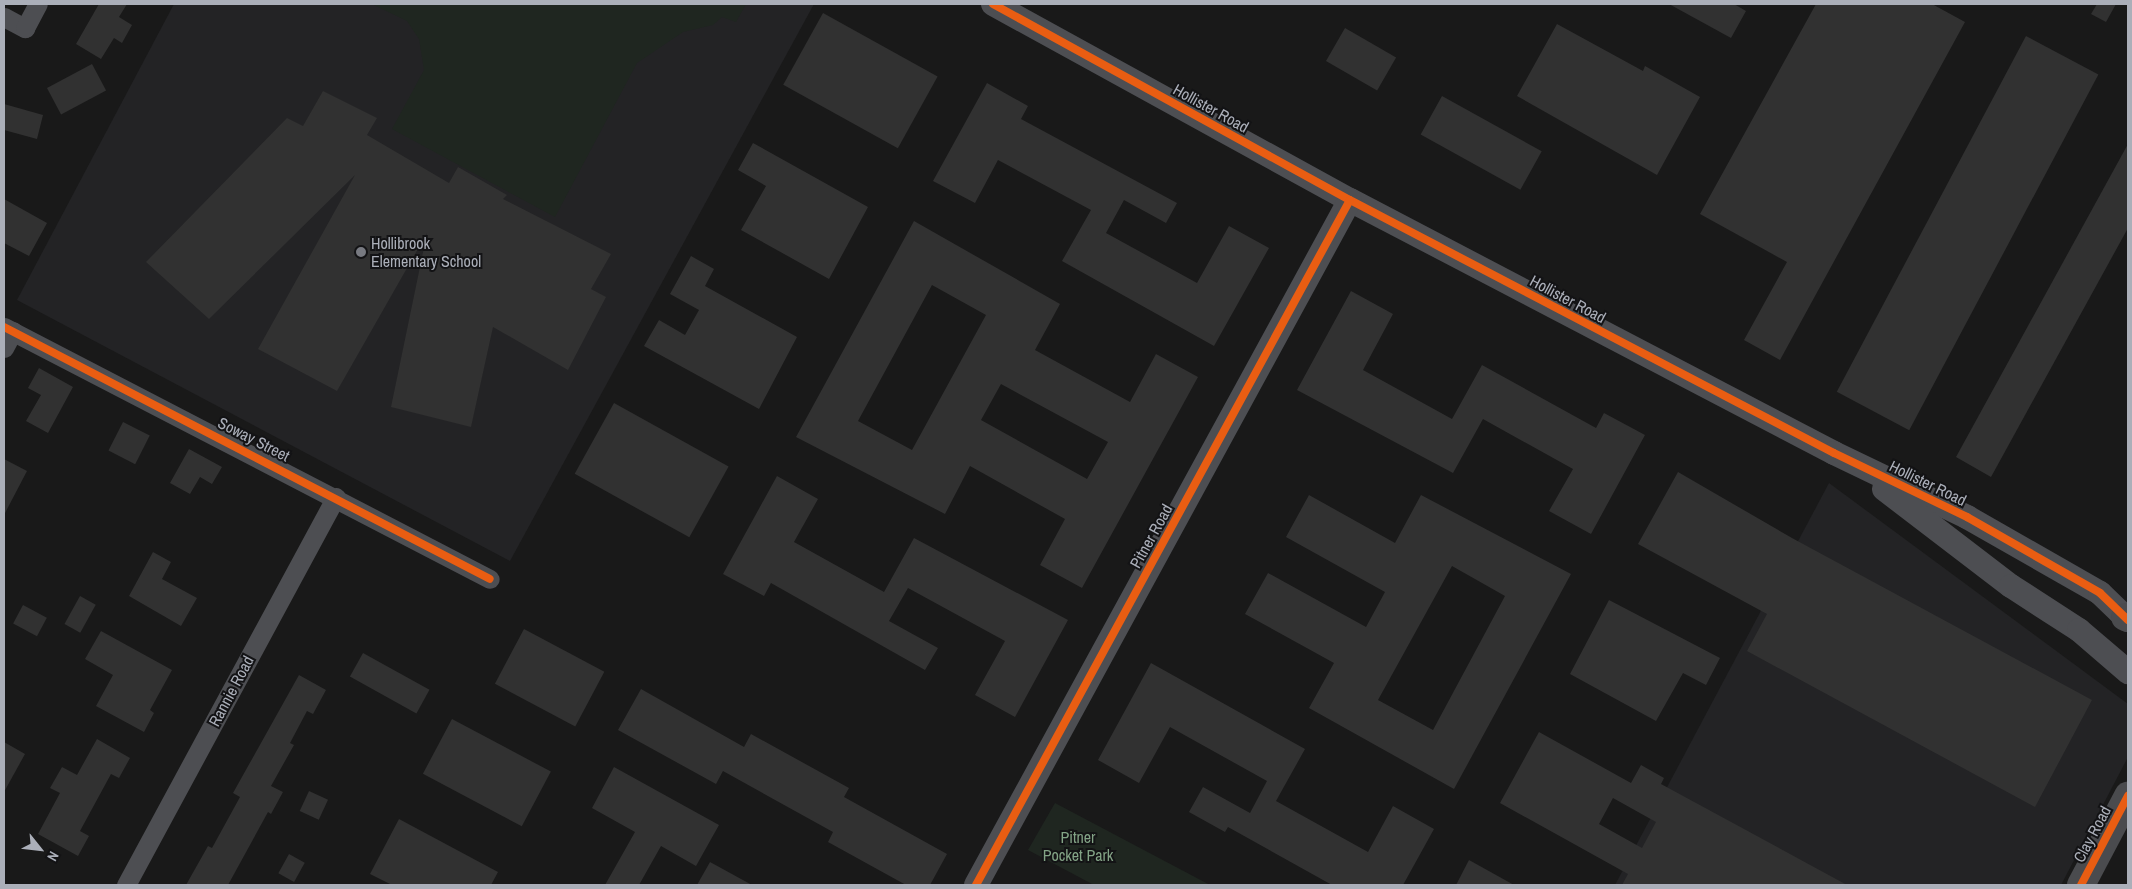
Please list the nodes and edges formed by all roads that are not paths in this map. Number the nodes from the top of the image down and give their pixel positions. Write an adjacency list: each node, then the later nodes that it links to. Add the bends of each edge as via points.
1 (38, 4): 3 (street, via 25,28)
2 (993, 4): 4 (street, Hollister Road)
3 (4, 17)
4 (1350, 200): 7 (street, Hollister Road); 16 (street, Pitner Road)
5 (8, 329): 6 (street); 8 (street, Soway Street)
6 (4, 348)
7 (1834, 453): 9 (street, Hollister Road, via 1967,517); 11 (street, Hollister Road)
8 (336, 497): 10 (street, Soway Street); 15 (street, Rannie Road)
9 (2033, 554): 11 (street); 12 (street, Hollister Road, via 2100,593)
10 (490, 579)
11 (2011, 586): 13 (street, Hollister Road, via 2079,630)
12 (2127, 618)
13 (2128, 672)
14 (2128, 796): 17 (main road, Clay Road)
15 (126, 885)
16 (976, 885)
17 (2080, 885)

